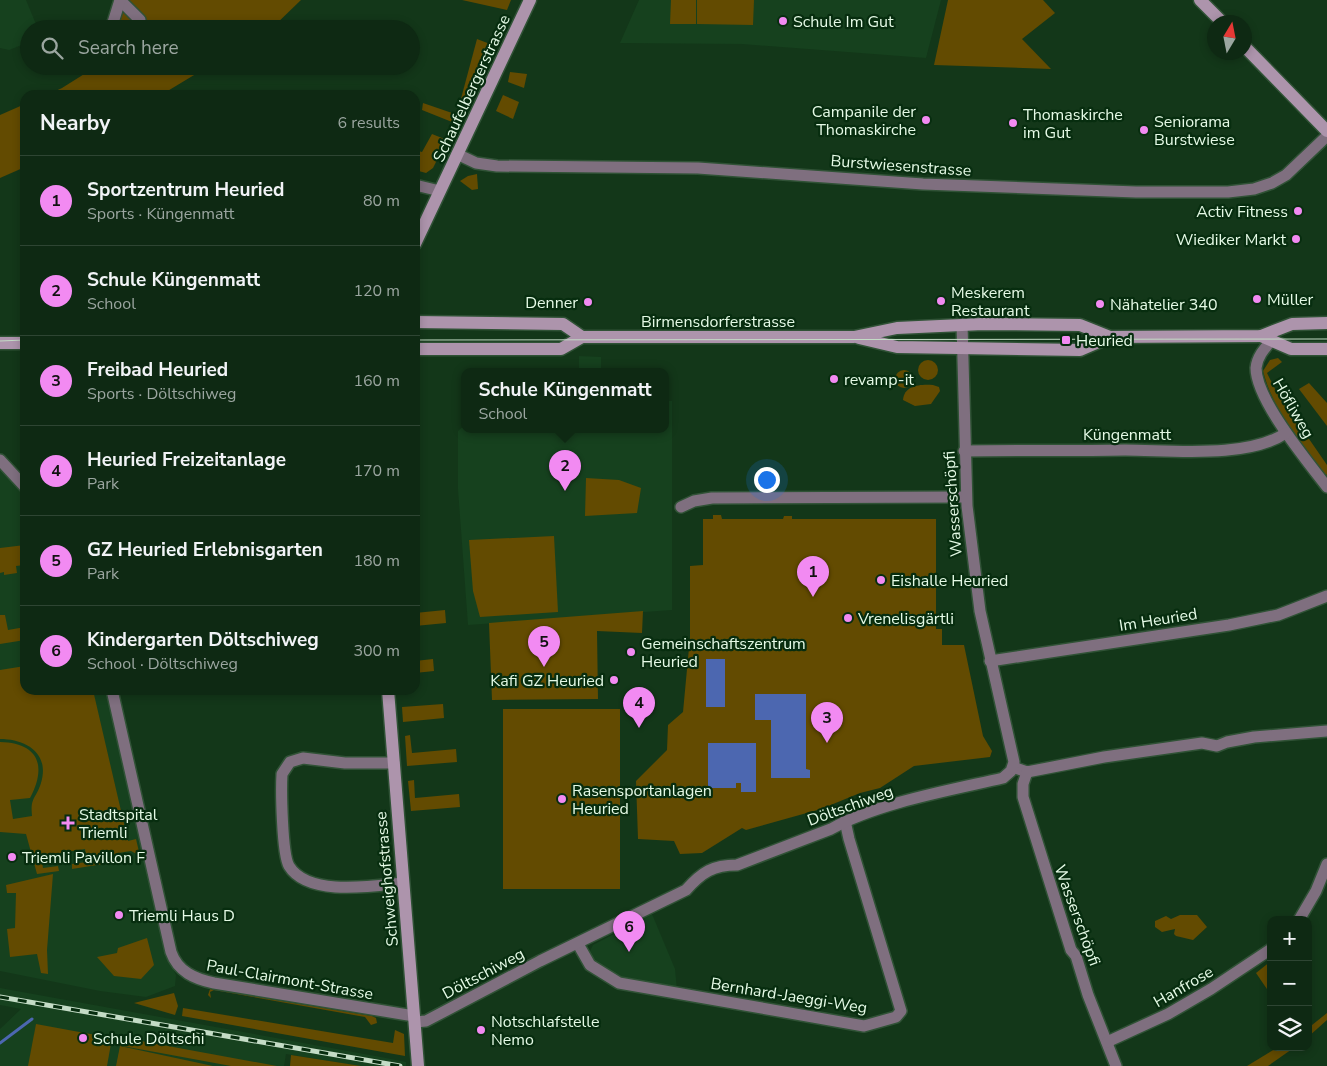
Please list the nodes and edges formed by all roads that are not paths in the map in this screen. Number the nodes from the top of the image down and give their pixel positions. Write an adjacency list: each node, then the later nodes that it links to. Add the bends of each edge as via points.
1 (120, 0): 5 (street); 6 (street)
2 (530, 0): 10 (main road, Schaufelbergerstrasse)
3 (1200, 0): 4 (main road)
4 (1215, 15)
5 (114, 20)
6 (140, 20)
7 (1252, 54): 8 (main road)
8 (1327, 131)
9 (1327, 136): 10 (street, Burstwiesenstrasse, via 1286,175 1272,183 1246,191 1217,192 923,184 698,168 497,166 476,163)
10 (457, 154): 12 (main road, Schaufelbergerstrasse)
11 (420, 186): 12 (street)
12 (440, 191): 13 (main road, Schaufelbergerstrasse)
13 (420, 233)
14 (420, 322): 17 (main road, via 563,324)
15 (1327, 323): 20 (main road, Birmensdorferstrasse, via 1292,324)
16 (962, 324): 18 (main road, Birmensdorferstrasse, via 897,328); 19 (main road, Birmensdorferstrasse, via 1080,325); 25 (street, Wasserschöpfi)
17 (582, 337): 18 (main road, Birmensdorferstrasse); 23 (main road, Birmensdorferstrasse, via 561,349)
18 (854, 337): 25 (main road, Birmensdorferstrasse, via 897,347)
19 (1110, 337): 20 (main road, Birmensdorferstrasse); 25 (main road, Birmensdorferstrasse, via 1080,350)
20 (1266, 338): 24 (main road, Birmensdorferstrasse, via 1290,349); 26 (street, Höfliweg, via 1258,360 1257,376)
21 (0, 343): 22 (main road)
22 (20, 343)
23 (420, 349)
24 (1327, 349)
25 (962, 350): 27 (street, Wasserschöpfi)
26 (1286, 433): 27 (street, Küngenmatt, via 1261,444 1214,450); 30 (street, Höfliweg)
27 (964, 451): 31 (street, Wasserschöpfi)
28 (0, 460): 29 (street)
29 (20, 482)
30 (1327, 488)
31 (966, 497): 32 (street, via 712,498); 34 (street, Wasserschöpfi, via 976,583)
32 (681, 507)
33 (1327, 596): 34 (street, Im Heuried, via 1278,615 1229,625)
34 (990, 661): 39 (street, Wasserschöpfi)
35 (113, 695): 47 (street, Paul-Clairmont-Strasse, via 170,952 178,965 193,977 214,983)
36 (388, 695): 38 (main road, Schweighofstrasse)
37 (1327, 731): 40 (street, via 1254,737 1217,746 1202,743)
38 (394, 763): 43 (main road, Schweighofstrasse); 43 (street, via 294,760 282,774 283,822 287,862 298,876 350,889)
39 (1013, 767): 40 (street); 41 (street, Döltschiweg, via 1003,778 917,798)
40 (1030, 772): 48 (street, Wasserschöpfi, via 1023,784 1023,797 1071,950)
41 (846, 821): 45 (street, Döltschiweg, via 737,865 722,865 700,875 686,890); 45 (street, Bernhard-Jaeggi-Weg, via 901,1011 896,1017 864,1026 619,983 590,965)
42 (1327, 864): 44 (street)
43 (402, 883): 47 (main road, Schweighofstrasse)
44 (1301, 916)
45 (578, 944): 47 (street, Döltschiweg, via 426,1021)
46 (1267, 952): 48 (street, Hanfrose, via 1168,1014)
47 (415, 1019): 49 (main road, Schweighofstrasse)
48 (1107, 1042): 50 (street, Wasserschöpfi)
49 (418, 1066)
50 (1116, 1066)

